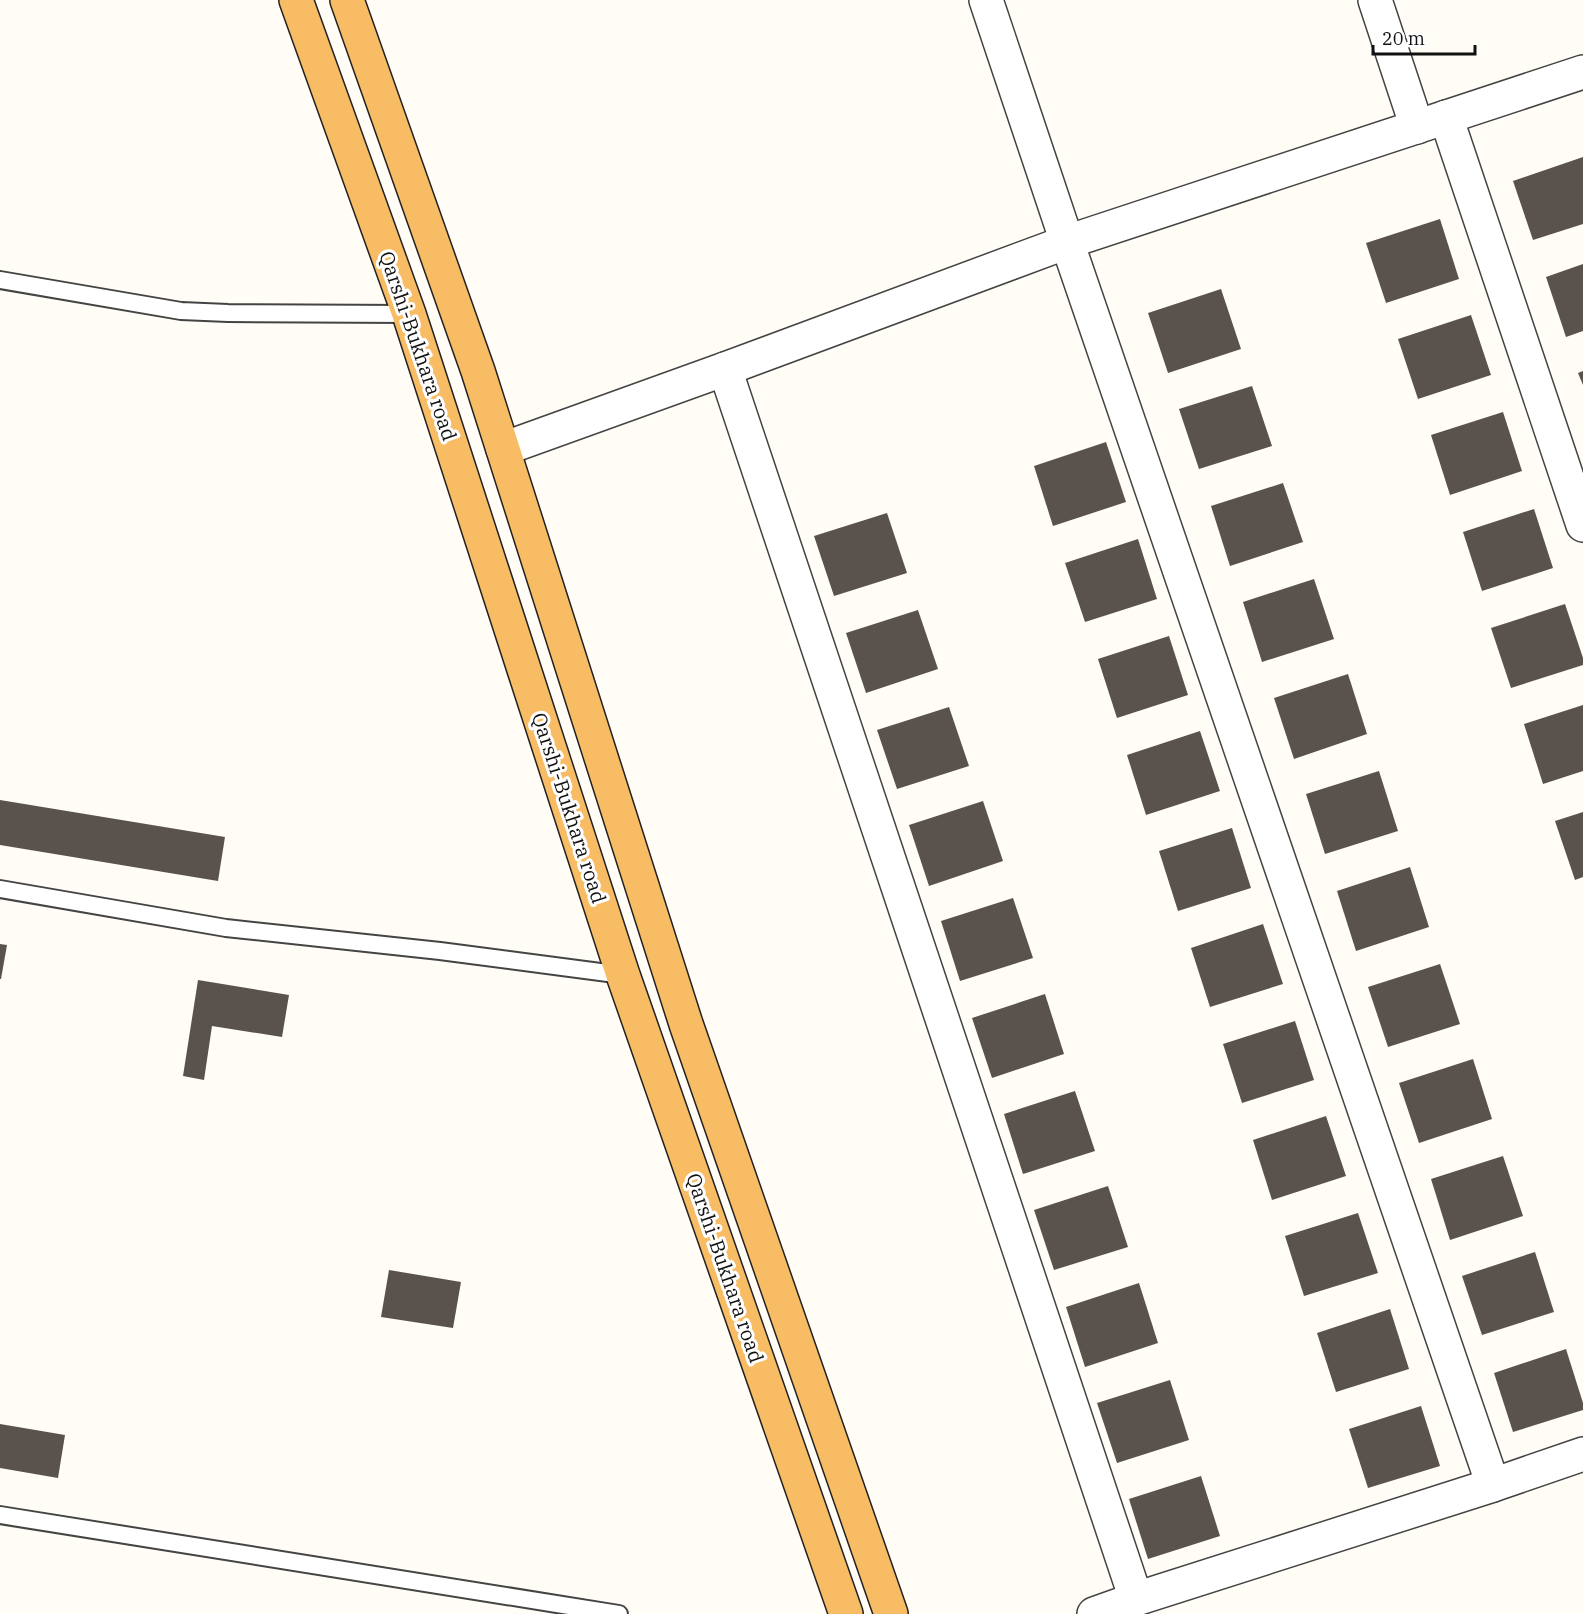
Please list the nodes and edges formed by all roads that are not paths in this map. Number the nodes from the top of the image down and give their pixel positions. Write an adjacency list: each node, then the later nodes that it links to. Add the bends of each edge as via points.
1 (296, 0): 9 (highway, Qarshi-Bukhara road)
2 (347, 0): 11 (highway)
3 (986, 0): 7 (street)
4 (1375, 0): 6 (street)
5 (1583, 72): 6 (street)
6 (1431, 122): 7 (street); 12 (street)
7 (1067, 242): 10 (street); 16 (street)
8 (0, 280): 9 (lane, via 181,311)
9 (409, 314): 14 (highway, Qarshi-Bukhara road)
10 (725, 369): 11 (street); 18 (street)
11 (503, 449): 21 (highway, via 686,1024)
12 (1583, 525)
13 (0, 889): 14 (lane, via 226,928)
14 (623, 975): 20 (highway, Qarshi-Bukhara road)
15 (1583, 1454): 16 (street)
16 (1493, 1485): 18 (street)
17 (0, 1515): 19 (lane)
18 (1136, 1599): 22 (street)
19 (619, 1614)
20 (846, 1614)
21 (891, 1614)
22 (1094, 1614)

